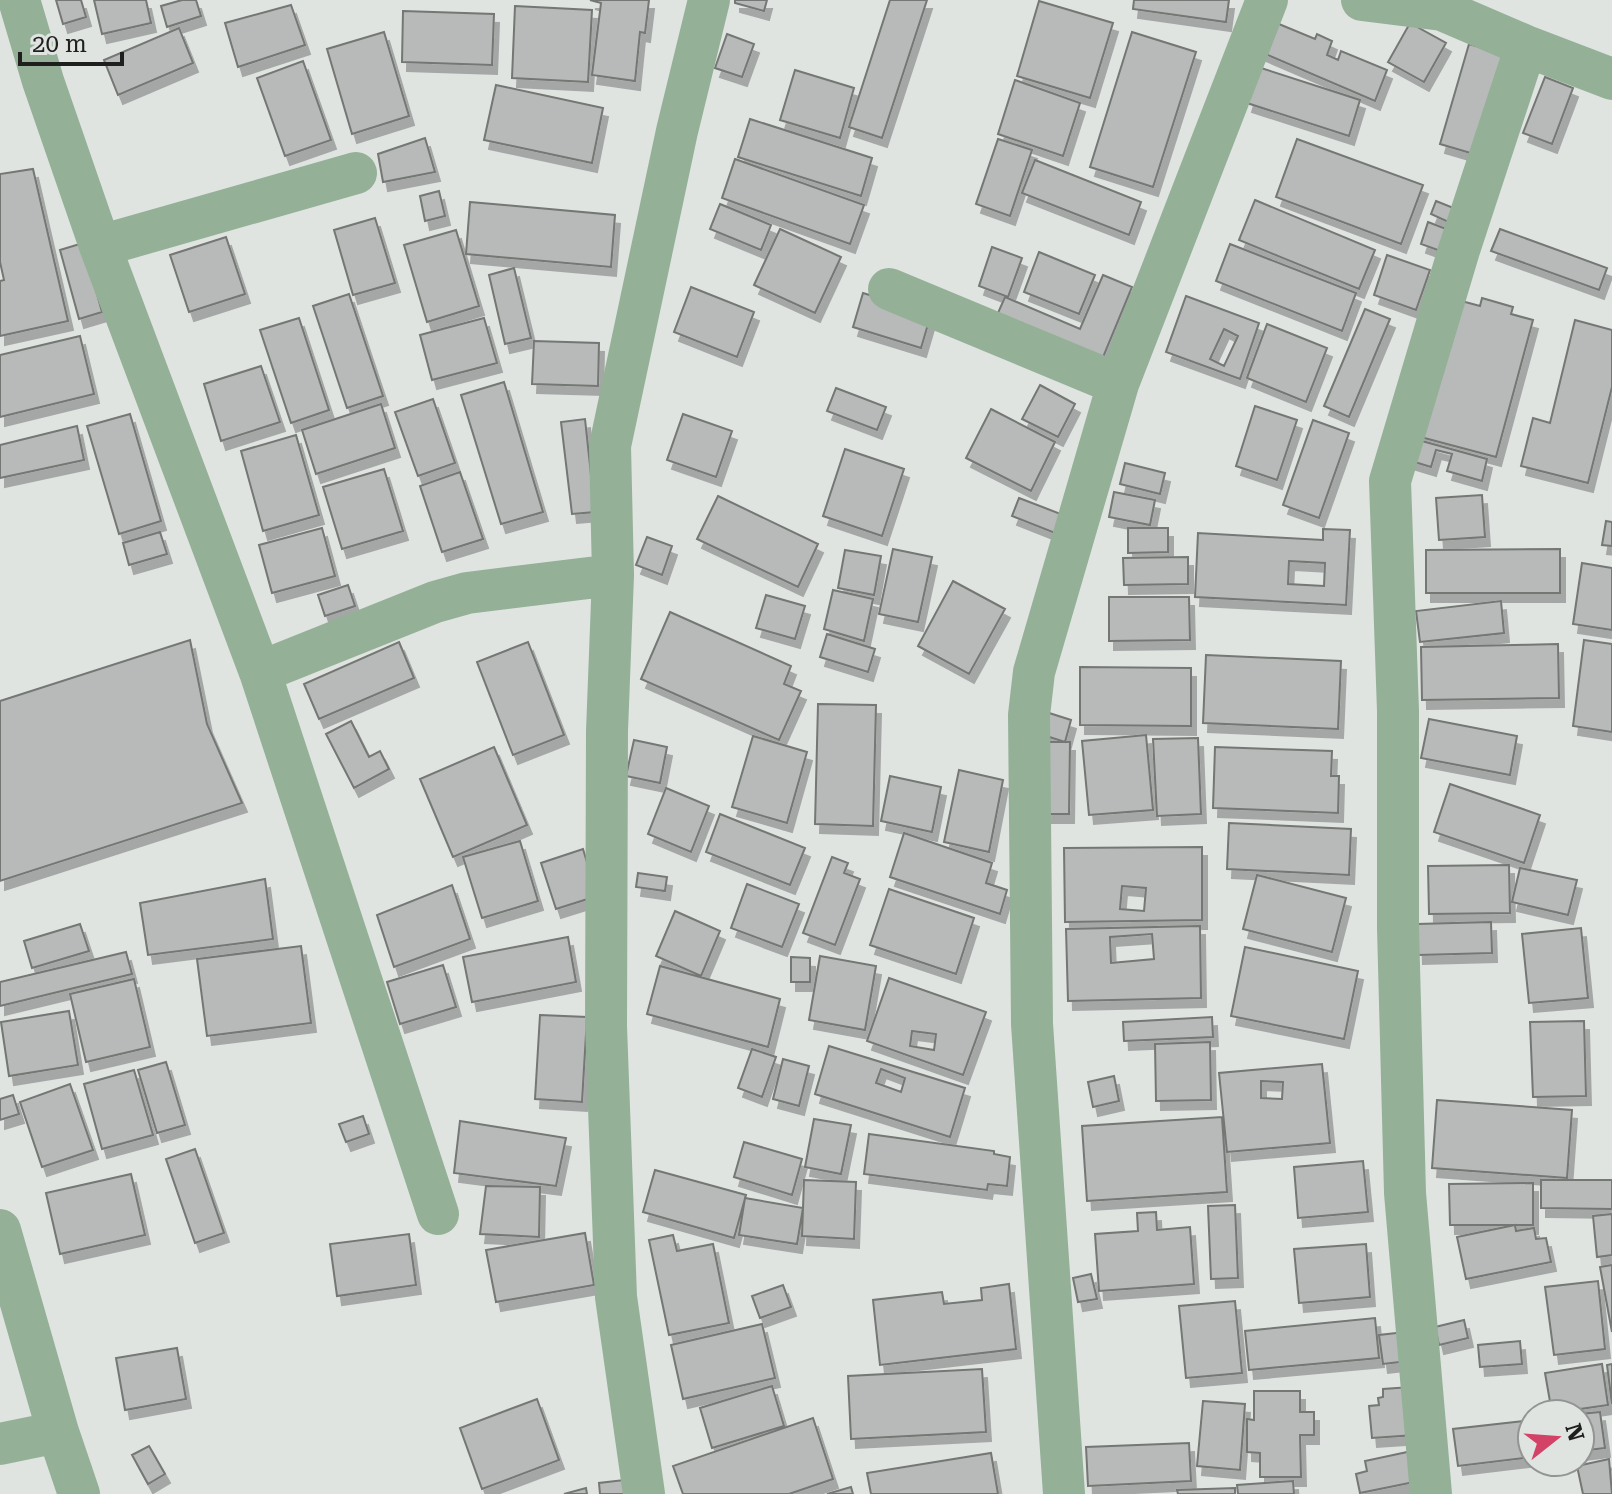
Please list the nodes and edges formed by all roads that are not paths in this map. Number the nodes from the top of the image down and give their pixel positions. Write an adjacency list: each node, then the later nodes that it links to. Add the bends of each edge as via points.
1 (19, 0): 8 (street)
2 (709, 0): 11 (street, via 610,446)
3 (1267, 0): 10 (street)
4 (1362, 0): 5 (street, via 1442,10)
5 (1526, 46): 6 (street); 20 (street, via 1390,481 1405,1193)
6 (1612, 79)
7 (356, 173): 8 (street)
8 (100, 246): 12 (street)
9 (889, 289): 10 (street)
10 (1118, 384): 19 (street, via 1034,672 1029,715 1032,1024)
11 (613, 575): 12 (street, via 467,593); 18 (street, via 606,1026 616,1297)
12 (260, 672): 13 (street)
13 (438, 1214)
14 (0, 1230): 15 (street)
15 (58, 1432): 16 (street); 17 (street)
16 (0, 1444)
17 (79, 1494)
18 (644, 1494)
19 (1064, 1494)
20 (1431, 1494)

